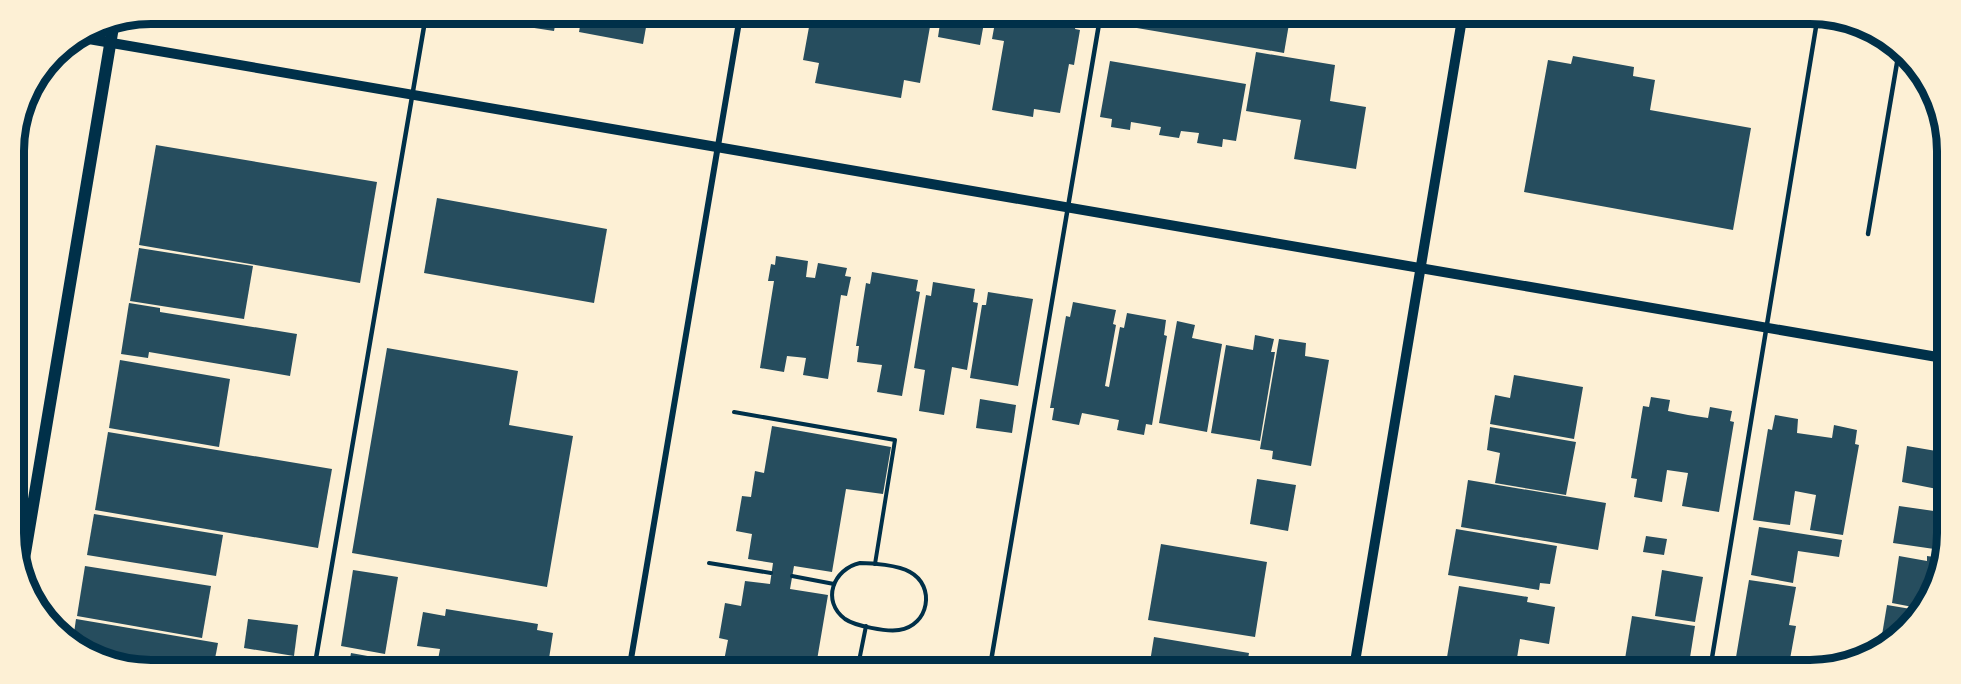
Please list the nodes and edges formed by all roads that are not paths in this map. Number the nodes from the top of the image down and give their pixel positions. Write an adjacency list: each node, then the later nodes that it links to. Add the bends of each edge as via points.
1 (424, 24): 10 (lane)
2 (739, 24): 11 (street)
3 (1099, 24): 12 (lane)
4 (1461, 24): 14 (street)
5 (1817, 24): 15 (lane)
6 (112, 30): 8 (main road)
7 (91, 39): 8 (street)
8 (110, 43): 10 (street); 17 (main road)
9 (1898, 60): 13 (lane)
10 (412, 95): 11 (street); 18 (lane)
11 (718, 147): 12 (street); 19 (street)
12 (1068, 207): 14 (street); 20 (lane)
13 (1868, 234)
14 (1421, 268): 15 (street); 21 (street)
15 (1767, 327): 16 (street); 22 (lane)
16 (1937, 357)
17 (25, 552)
18 (316, 660)
19 (631, 660)
20 (991, 660)
21 (1355, 660)
22 (1712, 660)

